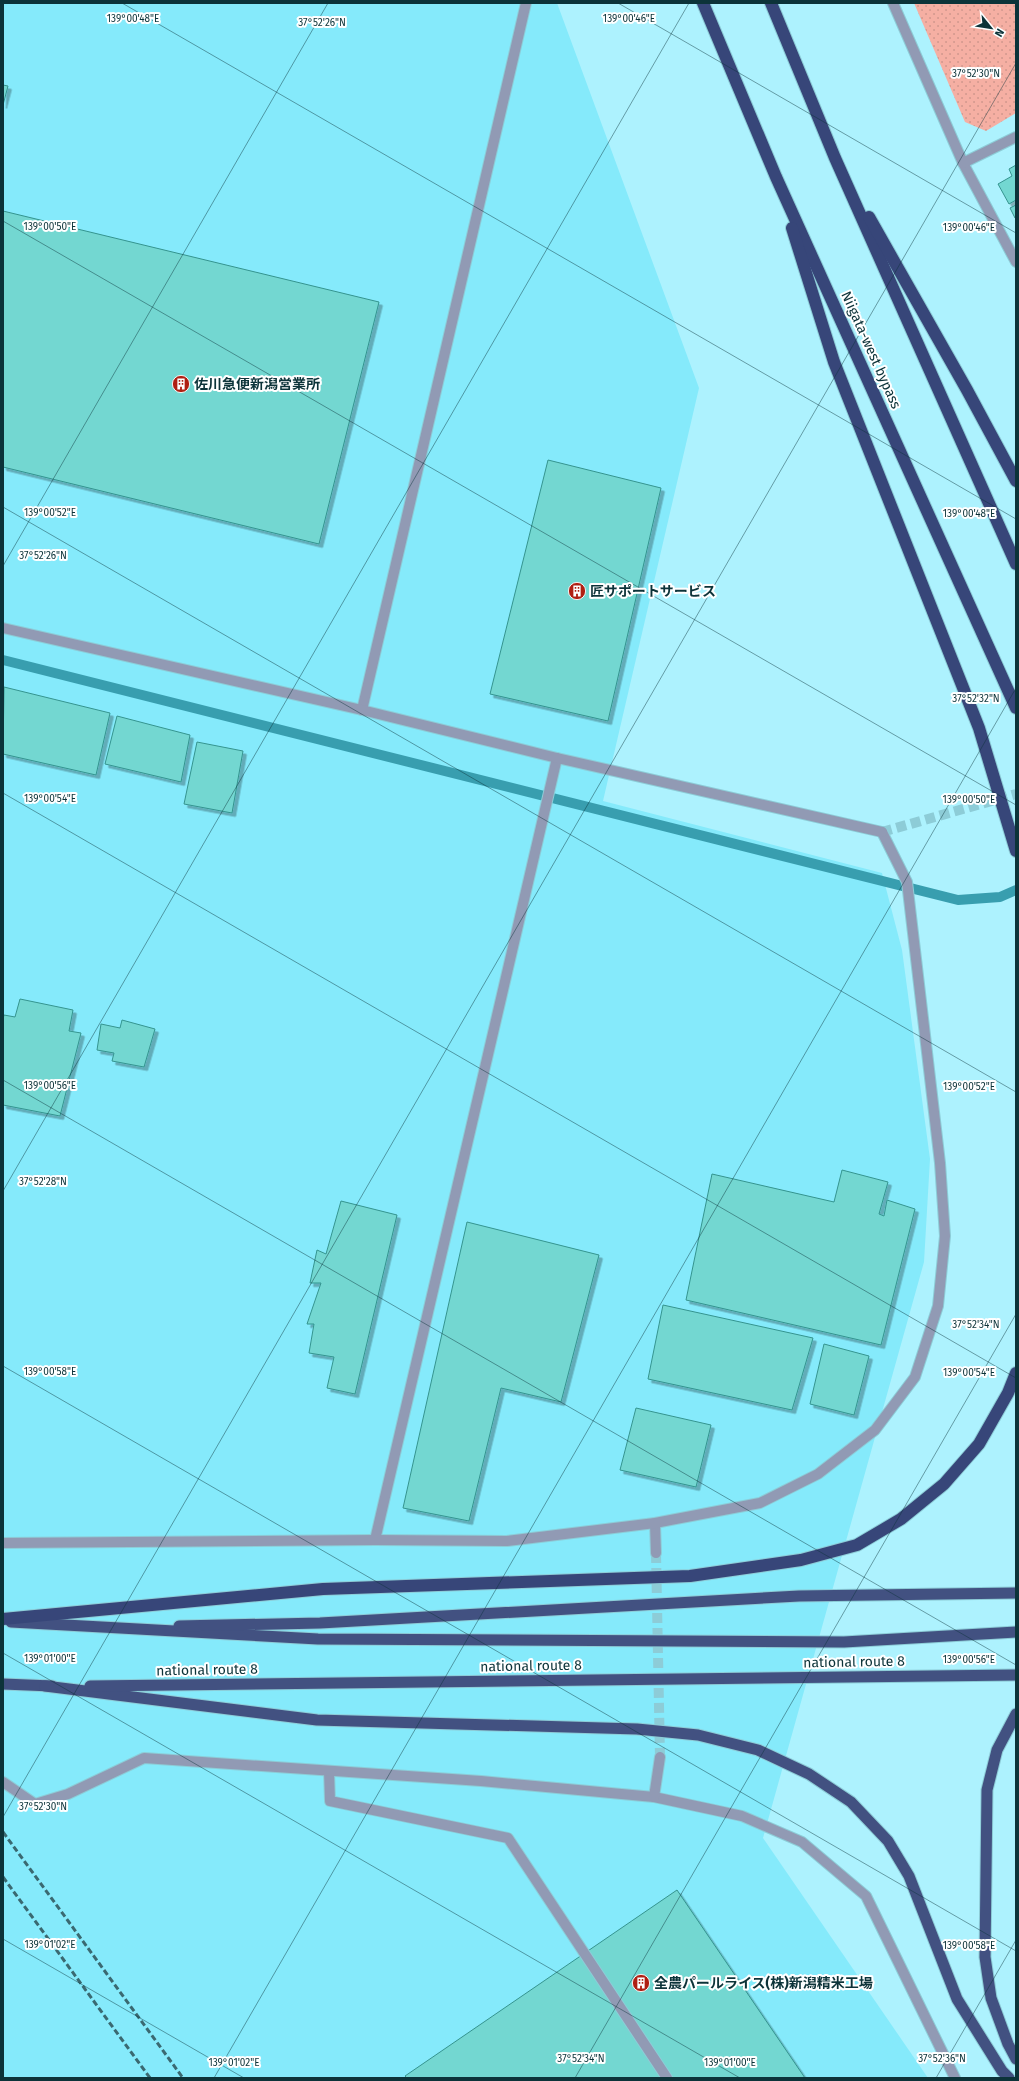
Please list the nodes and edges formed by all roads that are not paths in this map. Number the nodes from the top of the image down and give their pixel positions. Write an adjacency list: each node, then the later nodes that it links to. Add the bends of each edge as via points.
1 (526, 3): 14 (street)
2 (703, 3): 8 (highway, Niigata-west bypass)
3 (771, 3): 6 (highway)
4 (893, 3): 7 (street)
5 (1016, 137): 7 (street)
6 (835, 158): 10 (highway); 11 (highway)
7 (963, 163): 9 (street)
8 (776, 177): 13 (highway, Niigata-west bypass); 16 (highway, via 834,362 979,728)
9 (1016, 262)
10 (1016, 481)
11 (1016, 564)
12 (3, 628): 14 (street)
13 (1016, 708)
14 (362, 710): 15 (street)
15 (557, 758): 18 (street, via 882,832 907,882 940,1163 945,1236 938,1306 915,1376 875,1430 818,1474 760,1503); 19 (street)
16 (1016, 851)
17 (1016, 1373): 23 (highway, via 1008,1393 979,1444 944,1484 902,1519 857,1545 801,1560 690,1576 323,1589)
18 (655, 1523): 19 (street, via 507,1541); 21 (street)
19 (375, 1540): 20 (street)
20 (3, 1543)
21 (656, 1553)
22 (1016, 1593): 24 (highway, via 799,1596 320,1623)
23 (3, 1620): 24 (highway)
24 (87, 1627): 25 (highway, national route 8, via 334,1640 844,1642)
25 (1016, 1632)
26 (1016, 1675): 28 (highway, national route 8)
27 (3, 1684): 28 (highway)
28 (45, 1686): 37 (highway, via 317,1720 636,1729 698,1735 758,1750 809,1774 851,1802 888,1841 912,1883 957,1999)
29 (1016, 1714): 34 (highway, via 997,1750 987,1790 985,1958 991,1998)
30 (660, 1757): 33 (street)
31 (329, 1771): 32 (street, via 144,1758 68,1794 35,1804); 33 (street, via 480,1781); 35 (street, via 330,1801 508,1838)
32 (3, 1782)
33 (654, 1797): 36 (street, via 742,1816 802,1842 866,1896)
34 (1016, 2059)
35 (667, 2078)
36 (955, 2078)
37 (1009, 2078)

